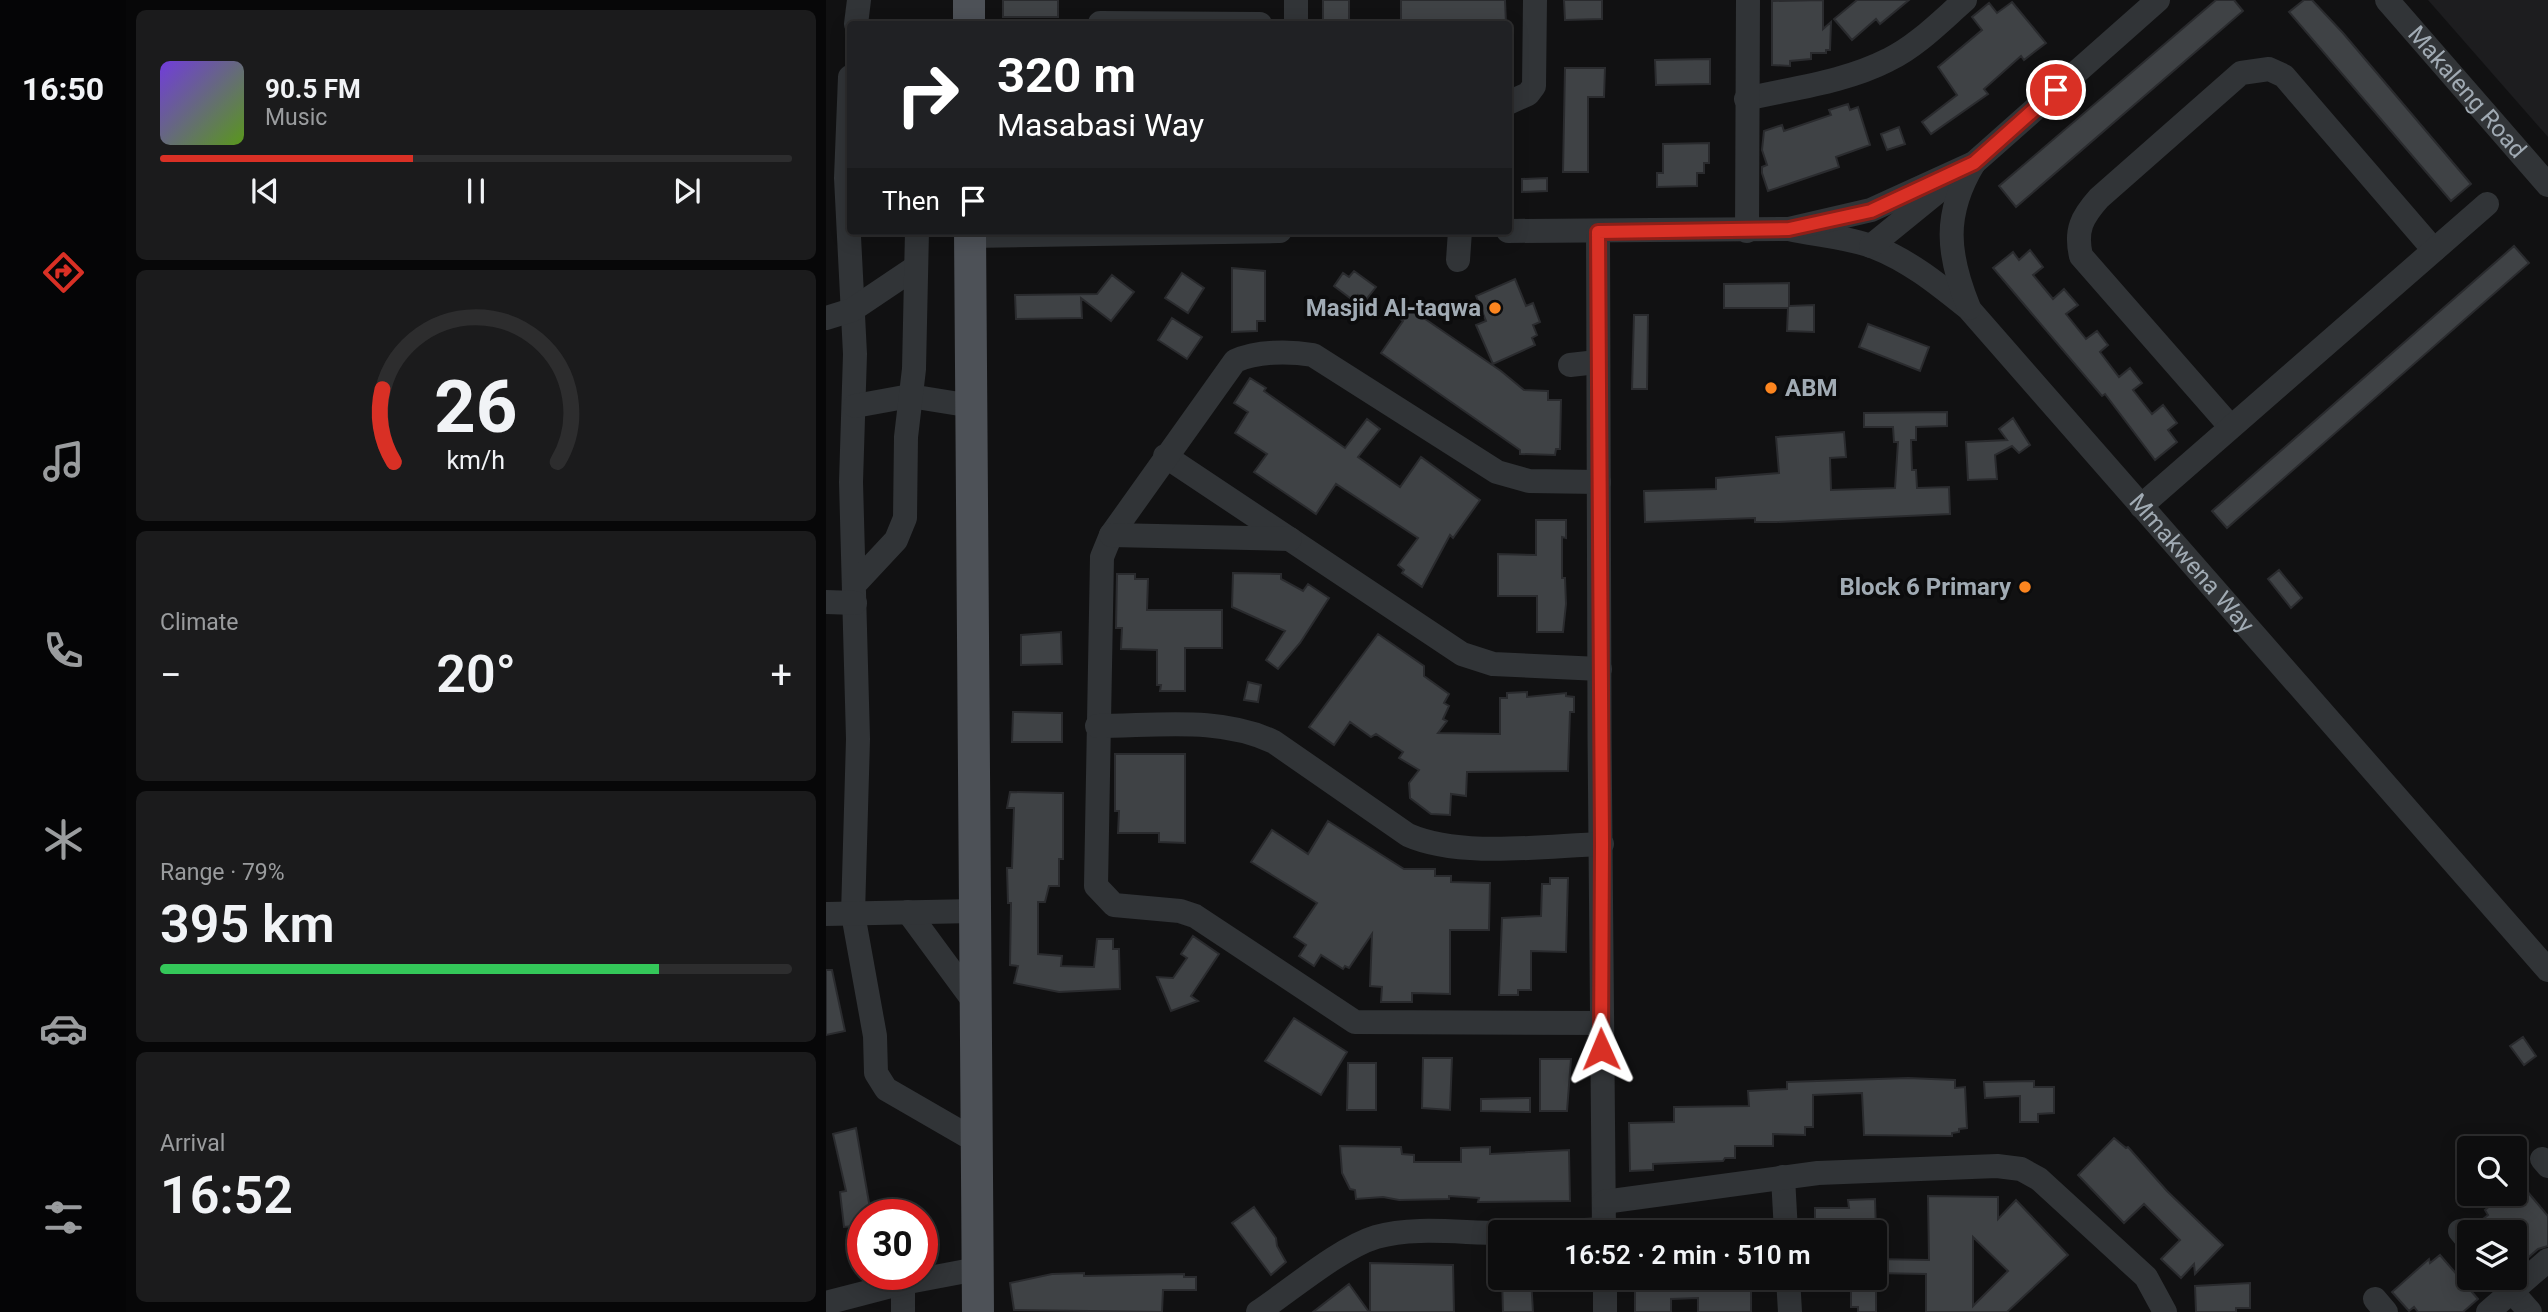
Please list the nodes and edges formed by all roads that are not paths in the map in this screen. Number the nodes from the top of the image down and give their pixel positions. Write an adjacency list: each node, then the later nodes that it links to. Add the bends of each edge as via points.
1 (859, 0): 10 (street)
2 (969, 0): 11 (main road)
3 (1296, 0): 13 (street)
4 (1535, 0): 15 (street, via 1534,86)
5 (1748, 0): 14 (street)
6 (1965, 0): 14 (street, via 1922,38 1861,73)
7 (2158, 0): 16 (street)
8 (2387, 0): 17 (street, Makaleng Road)
9 (1100, 16): 12 (street)
10 (856, 21)
11 (969, 21)
12 (1146, 21)
13 (1296, 21)
14 (1746, 99): 21 (street)
15 (1512, 101)
16 (1974, 163): 19 (street, via 1871,211); 27 (street); 31 (street, via 1957,195 1951,241 1956,275)
17 (2548, 185)
18 (2487, 204): 28 (street)
19 (1789, 229): 21 (street); 27 (street, Mmakwena Way)
20 (1512, 231): 22 (street)
21 (1747, 231): 22 (street)
22 (1598, 232): 34 (street)
23 (851, 235): 32 (street)
24 (917, 235): 30 (street)
25 (970, 235): 38 (main road)
26 (1460, 235): 29 (street)
27 (1871, 246): 31 (street, Mmakwena Way, via 1934,280)
28 (2434, 250): 39 (street); 39 (street, via 2284,75 2269,69 2241,73 2099,198 2083,216 2078,241 2081,256)
29 (1458, 260)
30 (916, 267): 32 (street); 36 (street)
31 (1969, 309): 42 (street, Mmakwena Way)
32 (852, 310): 33 (street); 37 (street)
33 (826, 318)
34 (1597, 362): 35 (street); 41 (street)
35 (1570, 365)
36 (910, 396): 37 (street); 38 (street); 45 (street, via 903,528)
37 (855, 406): 45 (street, via 851,482)
38 (972, 406): 50 (main road)
39 (2229, 425): 42 (street)
40 (1165, 456): 41 (street, via 1235,361 1298,352 1325,360 1497,472 1529,481); 43 (street); 44 (street)
41 (1599, 482): 47 (street)
42 (2141, 506): 54 (street, Mmakwena Way)
43 (1111, 535): 44 (street); 48 (street, via 1102,557)
44 (1290, 539): 47 (street, via 1462,654 1493,664)
45 (854, 594): 46 (street); 53 (street, via 858,739)
46 (826, 602)
47 (1600, 669): 49 (street)
48 (1097, 726): 49 (street, via 1210,725 1252,731 1408,835 1431,845); 56 (street, via 1096,886 1114,905 1195,916 1355,1022)
49 (1602, 844): 56 (street)
50 (975, 911): 51 (street); 55 (main road)
51 (908, 912): 53 (street); 55 (street)
52 (826, 914): 53 (street)
53 (853, 914): 57 (street, via 875,1036 876,1073 887,1089)
54 (2548, 970)
55 (975, 1003): 57 (main road)
56 (1600, 1023): 59 (street)
57 (976, 1141): 64 (main road)
58 (1783, 1177): 59 (street); 61 (street); 79 (street, via 1818,1172 2021,1169 2039,1179 2146,1277)
59 (1604, 1202): 60 (street)
60 (1604, 1220)
61 (1785, 1220)
62 (1488, 1233): 76 (street, via 1398,1233 1376,1238 1354,1247)
63 (2548, 1260): 65 (street)
64 (978, 1269): 66 (street); 75 (main road)
65 (2527, 1272)
66 (938, 1276)
67 (875, 1290): 73 (street)
68 (902, 1290): 74 (street)
69 (1605, 1290): 77 (street)
70 (1789, 1290): 78 (street)
71 (2502, 1290): 80 (street)
72 (2511, 1290): 81 (street)
73 (826, 1303)
74 (903, 1312)
75 (978, 1312)
76 (1258, 1312)
77 (1605, 1312)
78 (1790, 1312)
79 (2165, 1312)
80 (2488, 1312)
81 (2530, 1312)

